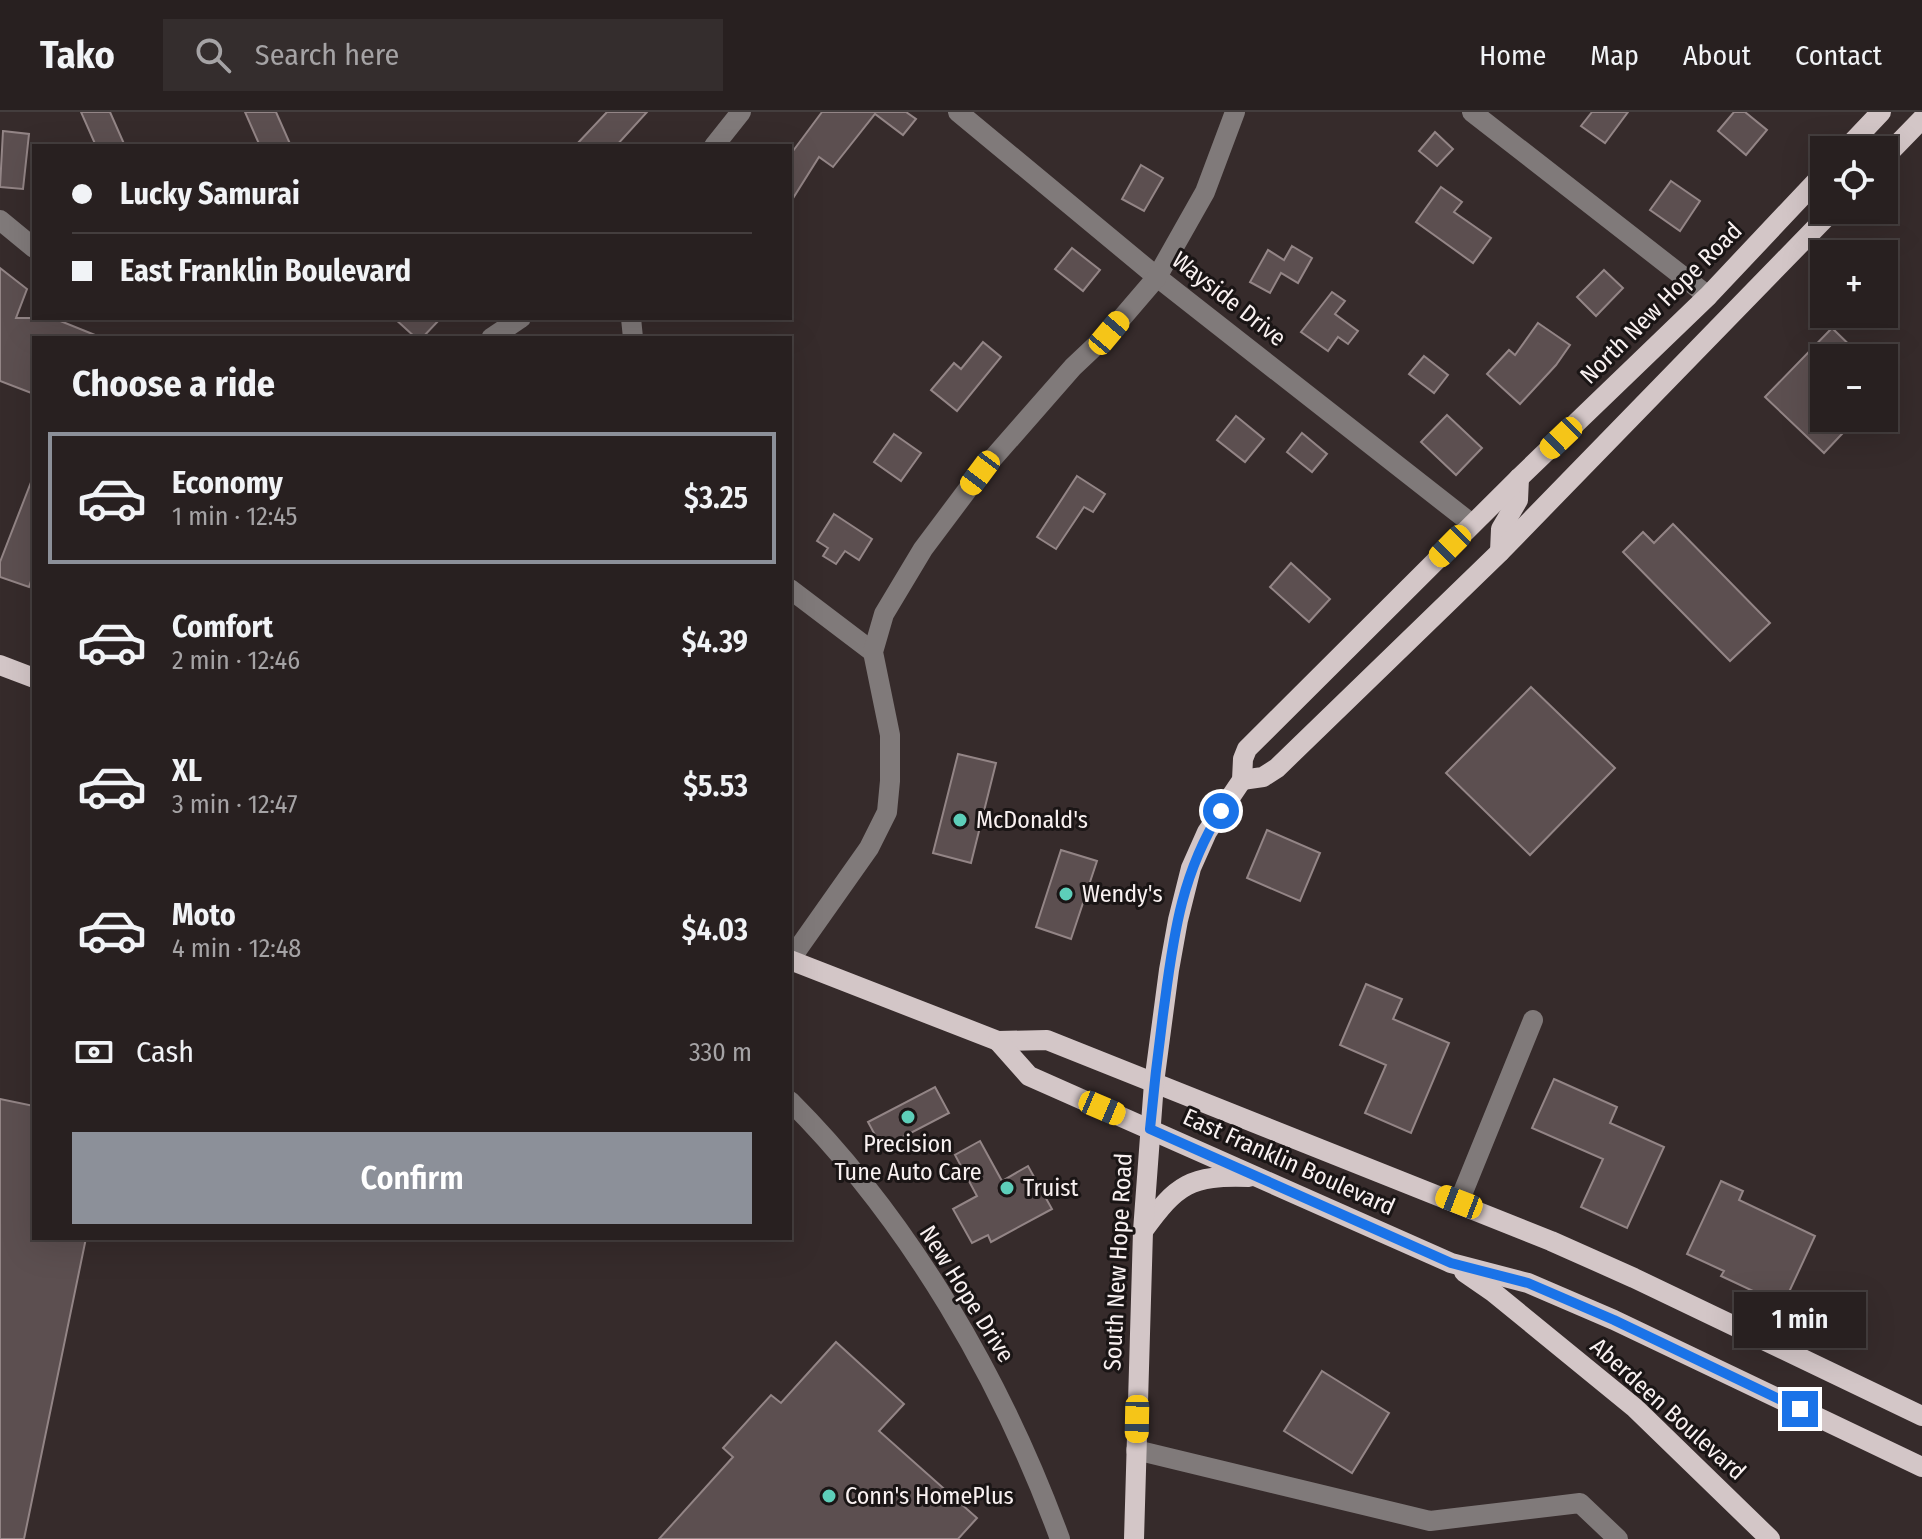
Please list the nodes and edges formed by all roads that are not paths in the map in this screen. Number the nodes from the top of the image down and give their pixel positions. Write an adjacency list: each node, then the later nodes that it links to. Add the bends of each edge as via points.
1 (741, 112): 8 (street)
2 (958, 112): 14 (street, Wayside Drive)
3 (1235, 112): 14 (street, via 1205,192)
4 (1472, 112): 15 (street)
5 (1881, 112): 7 (main road)
6 (1922, 119): 9 (main road)
7 (1858, 136)
8 (716, 144)
9 (1898, 144)
10 (1810, 188): 15 (main road, North New Hope Road)
11 (0, 220): 13 (street)
12 (1819, 224): 20 (main road)
13 (32, 246)
14 (1157, 277): 19 (street, Wayside Drive); 22 (street, via 980,473 900,584)
15 (1708, 296): 18 (main road, North New Hope Road)
16 (518, 320): 17 (street)
17 (494, 336)
18 (1519, 478): 19 (main road, North New Hope Road); 20 (main road, via 1518,500 1501,529)
19 (1472, 524): 25 (main road, North New Hope Road, via 1258,736 1243,759)
20 (1500, 552): 25 (main road, via 1271,773)
21 (792, 591): 22 (street)
22 (873, 652): 26 (street, via 890,735 887,812 869,848)
23 (0, 665): 24 (main road)
24 (32, 677)
25 (1242, 780): 30 (main road, North New Hope Road, via 1207,832 1184,892)
26 (792, 957)
27 (792, 961): 29 (main road, East Franklin Boulevard)
28 (1533, 1020): 34 (street)
29 (998, 1041): 30 (main road, East Franklin Boulevard, via 1047,1040); 32 (main road, East Franklin Boulevard, via 1029,1076)
30 (1154, 1083): 32 (main road, South New Hope Road); 34 (main road, East Franklin Boulevard)
31 (792, 1103): 40 (street, New Hope Drive, via 866,1186 969,1342 1019,1435)
32 (1150, 1129): 33 (main road, East Franklin Boulevard); 35 (main road, South New Hope Road)
33 (1261, 1177): 35 (main road, via 1193,1182 1166,1199); 36 (main road, East Franklin Boulevard)
34 (1459, 1202): 37 (main road, East Franklin Boulevard, via 1634,1278)
35 (1143, 1231): 38 (main road, South New Hope Road)
36 (1451, 1263): 39 (main road, East Franklin Boulevard, via 1528,1283 1614,1320); 43 (main road, Aberdeen Boulevard, via 1635,1408)
37 (1922, 1416)
38 (1136, 1450): 41 (main road, South New Hope Road); 42 (street, via 1430,1521 1580,1503)
39 (1922, 1467)
40 (1060, 1539)
41 (1134, 1539)
42 (1618, 1539)
43 (1770, 1539)

